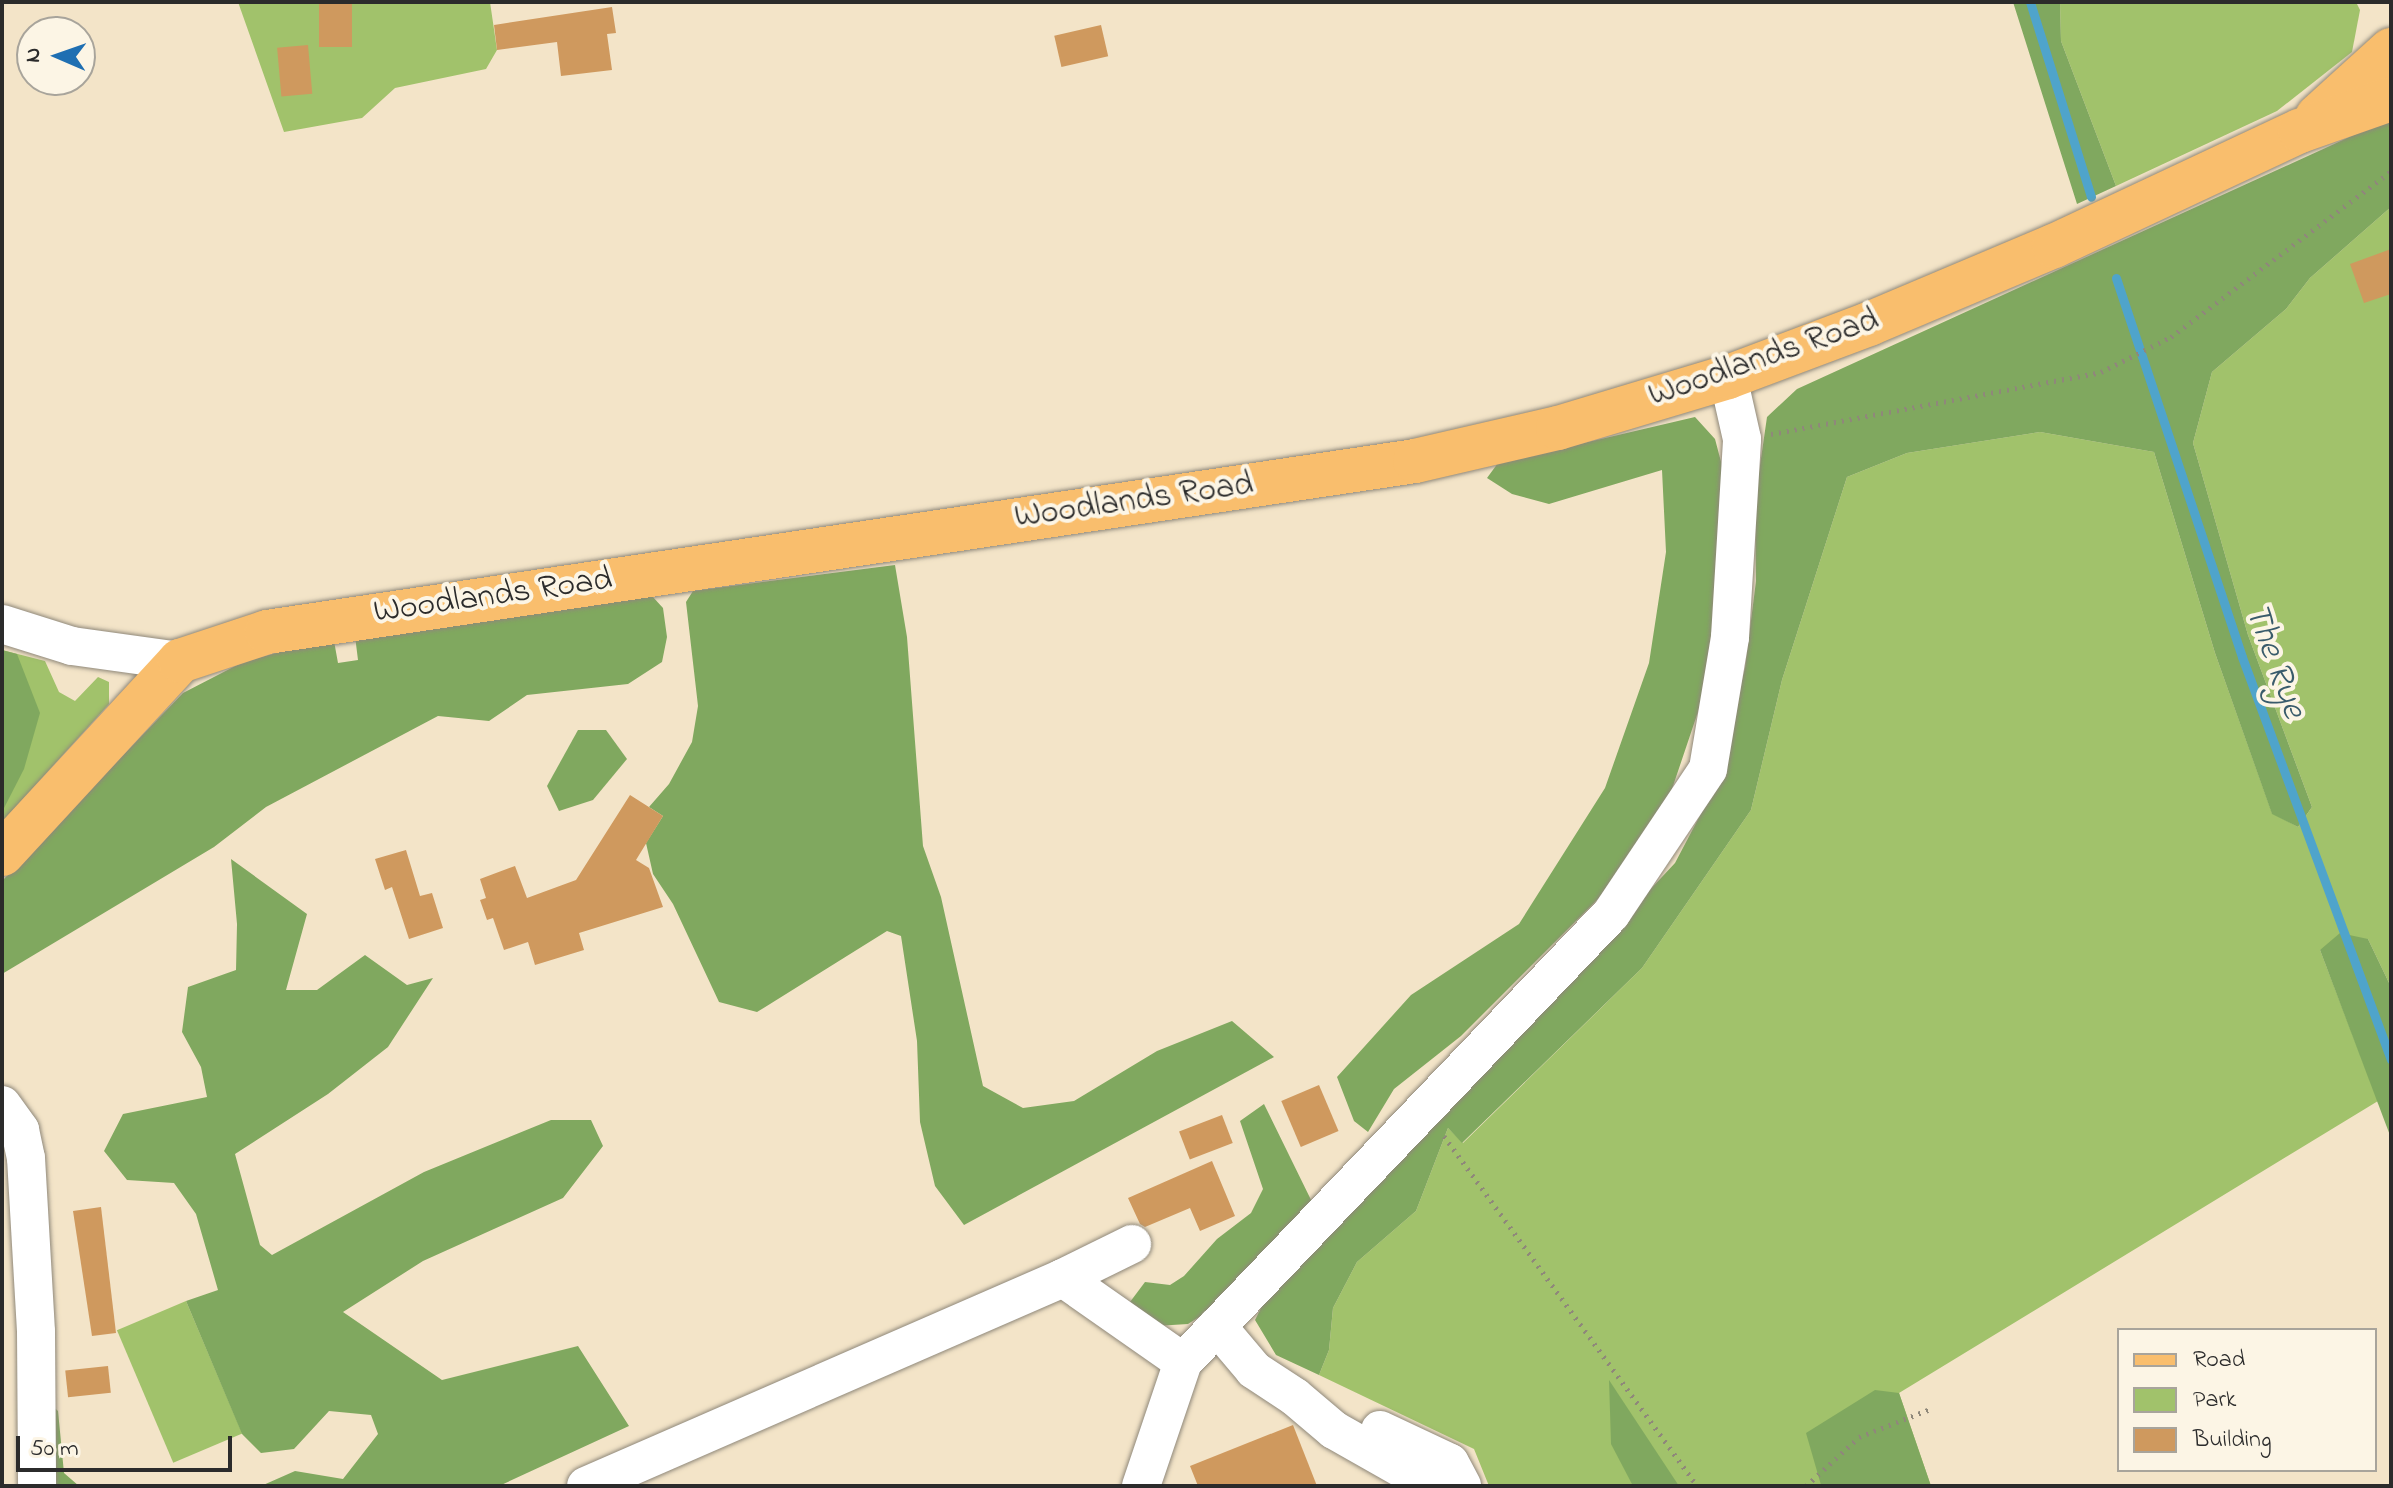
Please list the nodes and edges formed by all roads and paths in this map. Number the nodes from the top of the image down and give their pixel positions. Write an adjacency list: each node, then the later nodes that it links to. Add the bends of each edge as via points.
1 (2391, 50): 3 (main road, Woodlands Road)
2 (2391, 99): 3 (main road, Woodlands Road)
3 (2300, 131): 5 (main road, Woodlands Road, via 2054,246)
4 (2391, 171): 6 (path, via 2171,337 2101,372)
5 (1728, 377): 6 (street); 8 (main road, Woodlands Road, via 1558,428 1415,461 267,632)
6 (1742, 439): 11 (street, via 1730,637 1708,769 1611,914)
7 (2, 624): 8 (street, via 72,646)
8 (180, 661): 9 (main road, Woodlands Road)
9 (2, 854)
10 (2, 1105): 18 (street, via 20,1130 26,1158 36,1332)
11 (1423, 1111): 14 (street); 21 (path, via 1461,1156)
12 (1132, 1244): 13 (street)
13 (1063, 1278): 15 (street); 19 (street)
14 (1217, 1326): 15 (street); 17 (street, via 1254,1370 1295,1397 1450,1463)
15 (1183, 1362): 20 (street)
16 (1933, 1408): 22 (path, via 1859,1437)
17 (1451, 1483)
18 (37, 1486)
19 (586, 1486)
20 (1141, 1486)
21 (1697, 1486)
22 (1806, 1486)

